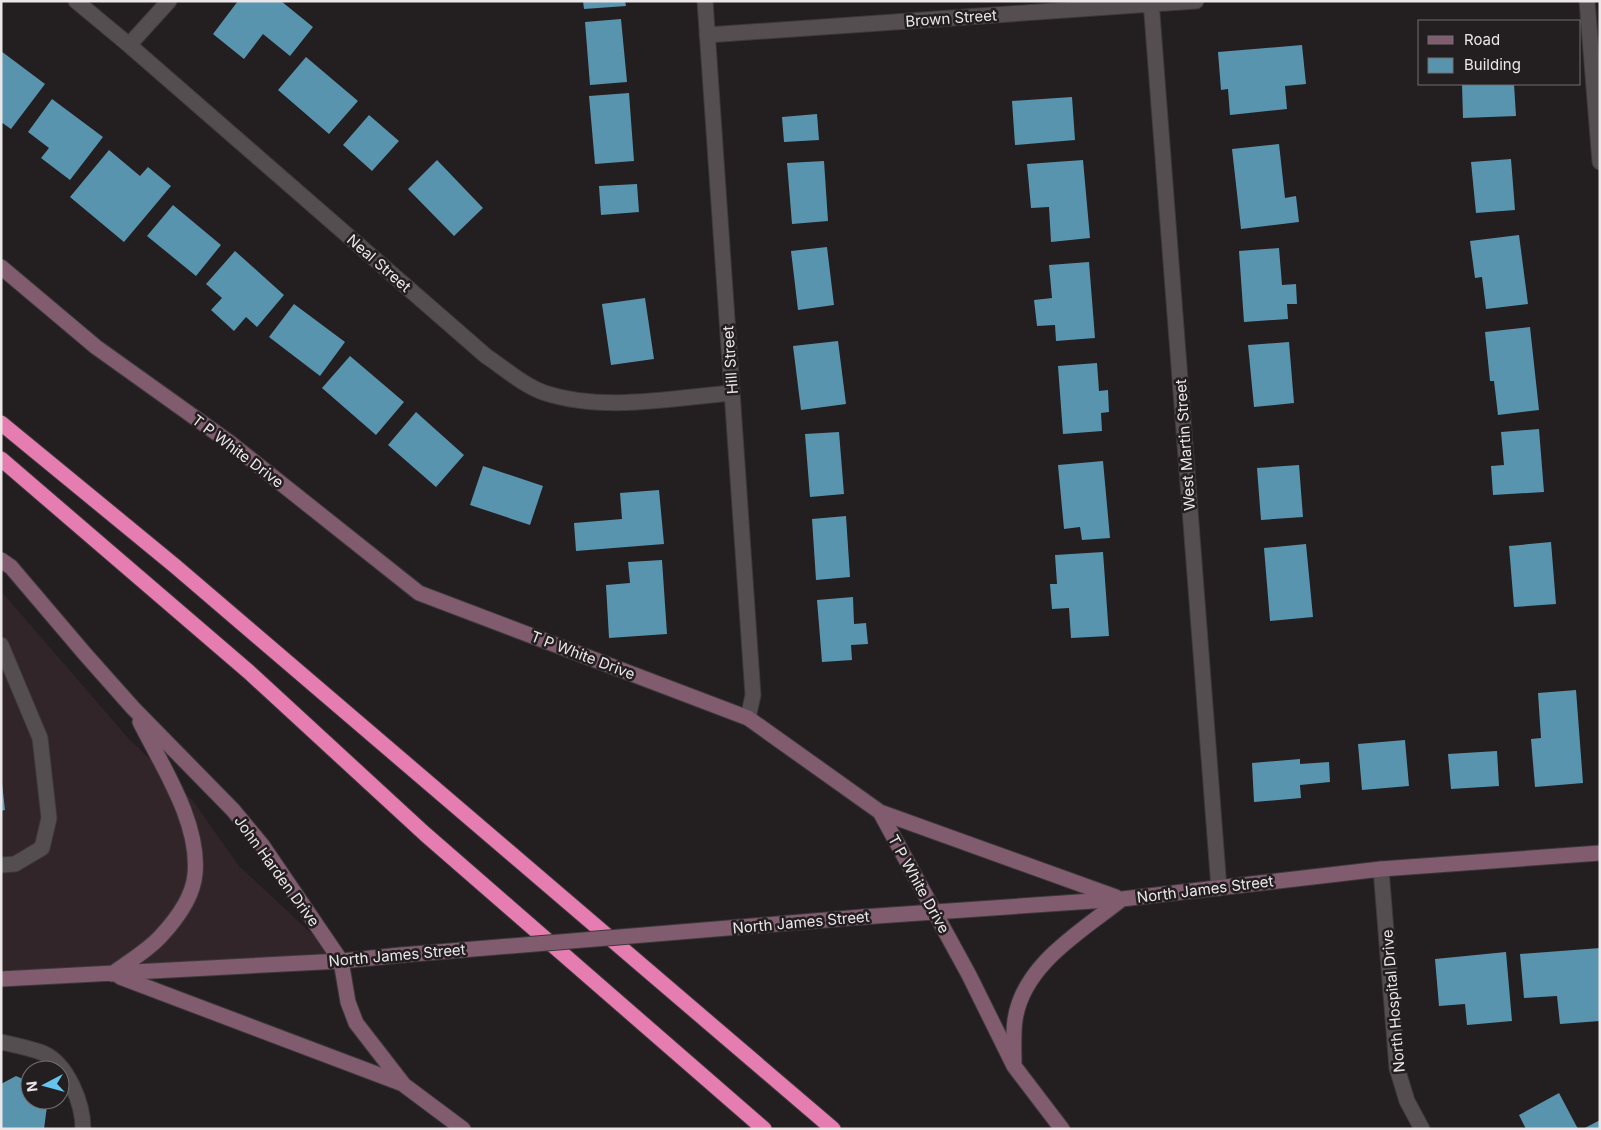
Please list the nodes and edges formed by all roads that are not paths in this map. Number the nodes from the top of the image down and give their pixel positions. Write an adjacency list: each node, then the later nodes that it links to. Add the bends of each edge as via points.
1 (76, 1): 8 (street, Neal Street)
2 (169, 1): 8 (street)
3 (705, 1): 7 (street, Hill Street)
4 (1196, 1): 6 (street, Brown Street)
5 (1587, 1): 9 (street)
6 (1151, 3): 7 (street, Brown Street); 22 (street, West Martin Street)
7 (707, 36): 11 (street, Hill Street)
8 (129, 45): 11 (street, Neal Street, via 486,356 527,384 543,392 595,403)
9 (1600, 162)
10 (1, 267): 17 (main road, T P White Drive, via 96,347 229,442 420,593)
11 (732, 393): 17 (street, Hill Street, via 753,695)
12 (1, 423): 34 (highway, via 175,566)
13 (1, 459): 33 (highway, via 249,672 425,834)
14 (1, 560): 16 (main road, John Harden Drive, via 11,567)
15 (1, 645): 20 (street, via 40,738 49,818 42,848 15,864)
16 (133, 708): 25 (main road, John Harden Drive, via 245,824); 26 (main road, via 184,809 195,852 195,876 184,907 160,938)
17 (748, 718): 18 (main road, T P White Drive)
18 (880, 812): 23 (main road); 24 (main road, T P White Drive)
19 (1600, 853): 21 (main road, North James Street)
20 (1, 864)
21 (1382, 869): 22 (main road, North James Street); 36 (street, North Hospital Drive, via 1397,1068 1407,1101)
22 (1219, 888): 23 (main road, North James Street)
23 (1122, 899): 24 (main road, North James Street); 29 (main road, via 1052,954 1026,989 1015,1020)
24 (934, 912): 25 (main road, North James Street, bridge); 29 (main road, T P White Drive)
25 (341, 961): 26 (main road, North James Street); 30 (main road, John Harden Drive, via 348,1002 356,1023)
26 (112, 974): 27 (main road, North James Street); 30 (main road)
27 (1, 980)
28 (1, 1042): 31 (street, via 44,1054 60,1068 74,1087 83,1112)
29 (1014, 1066): 35 (main road, T P White Drive)
30 (404, 1084): 32 (main road, John Harden Drive)
31 (83, 1129)
32 (463, 1129)
33 (764, 1129)
34 (833, 1129)
35 (1062, 1129)
36 (1422, 1129)

